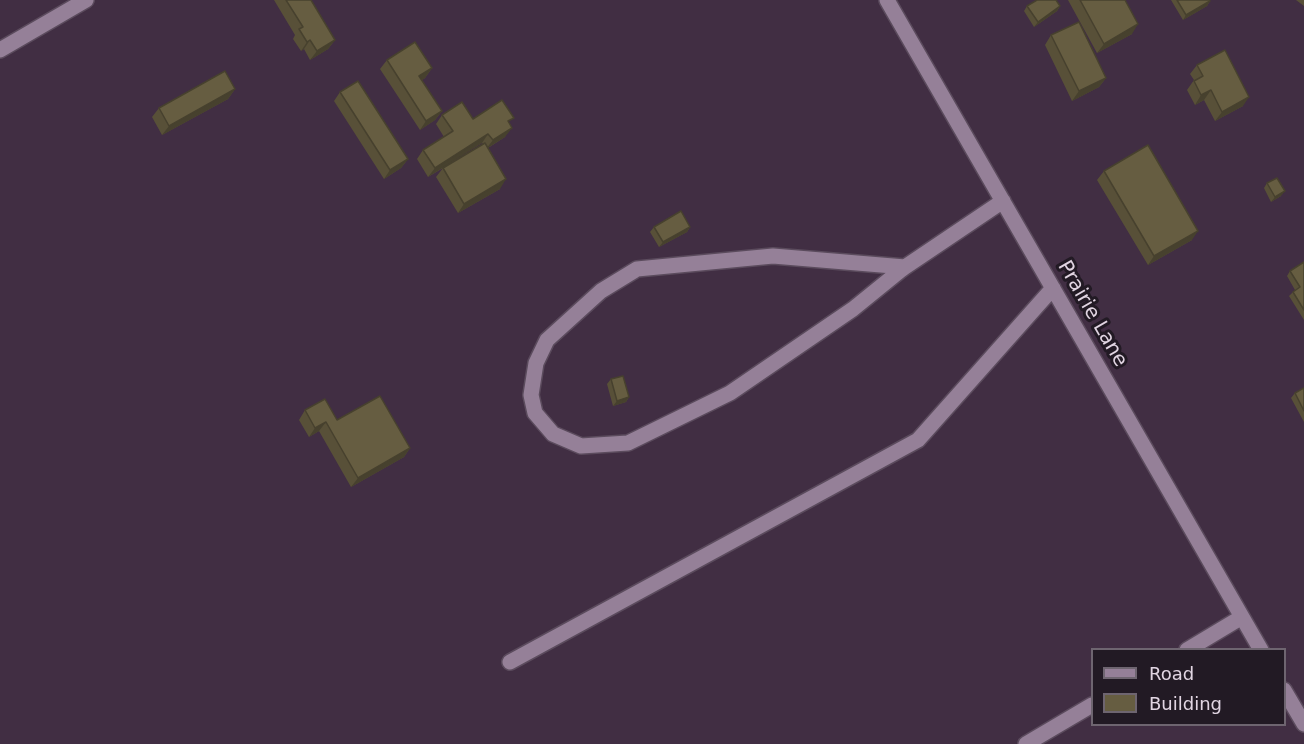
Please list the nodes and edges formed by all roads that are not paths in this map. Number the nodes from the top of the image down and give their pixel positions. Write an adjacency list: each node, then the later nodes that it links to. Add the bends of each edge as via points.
1 (86, 0): 3 (street)
2 (887, 0): 4 (street, Prairie Lane)
3 (0, 50)
4 (1003, 201): 5 (street); 6 (street, Prairie Lane)
5 (905, 267): 5 (street, via 852,309 730,393 628,443 581,446 553,434 535,413 531,395 536,363 547,340 601,291 637,269 773,256)
6 (1053, 288): 7 (street, Prairie Lane); 10 (street, via 918,440)
7 (1242, 617): 8 (street); 9 (street, Prairie Lane)
8 (1190, 648)
9 (1260, 648)
10 (510, 662)
11 (1286, 693): 13 (street)
12 (1091, 706): 14 (street)
13 (1304, 724)
14 (1026, 744)

